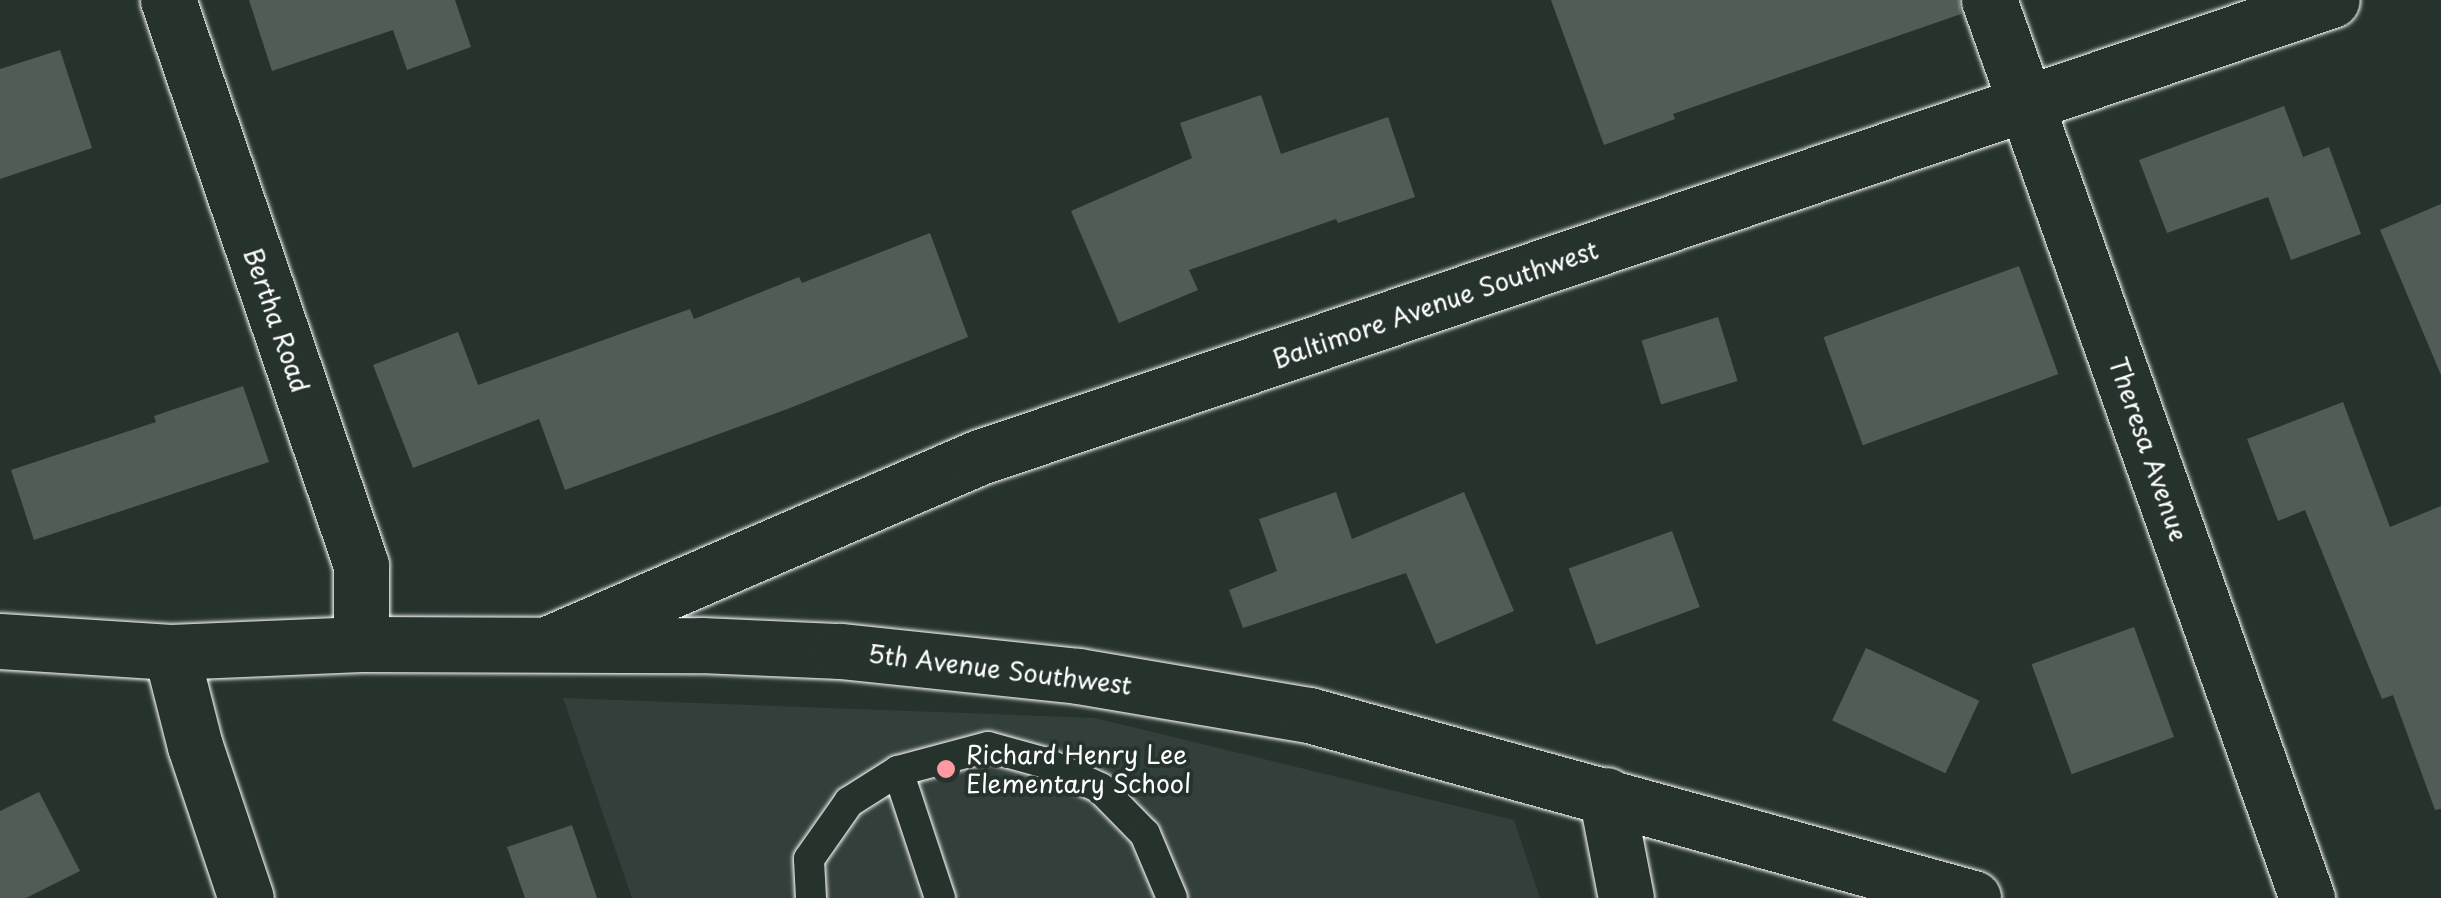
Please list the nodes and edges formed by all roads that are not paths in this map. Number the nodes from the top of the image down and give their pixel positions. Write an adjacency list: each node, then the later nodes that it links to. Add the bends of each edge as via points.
1 (168, 0): 7 (street, Bertha Road, via 361,566)
2 (1989, 0): 4 (street, Theresa Avenue)
3 (2332, 0): 4 (street, Baltimore Avenue Southwest)
4 (2028, 104): 6 (street, Baltimore Avenue Southwest, via 976,458); 17 (street, Theresa Avenue)
5 (0, 641): 8 (street, 5th Avenue Southwest)
6 (552, 642): 7 (street, 5th Avenue Southwest); 10 (street, 5th Avenue Southwest, via 841,651 1078,676 1309,715)
7 (361, 644): 8 (street, 5th Avenue Southwest)
8 (171, 652): 11 (street)
9 (898, 771): 12 (lane, via 849,802 808,859); 13 (lane); 14 (lane, via 988,748 1100,788 1145,834)
10 (1606, 794): 15 (street); 16 (street, 5th Avenue Southwest)
11 (246, 898)
12 (812, 898)
13 (940, 898)
14 (1172, 898)
15 (1626, 898)
16 (1973, 898)
17 (2307, 898)

